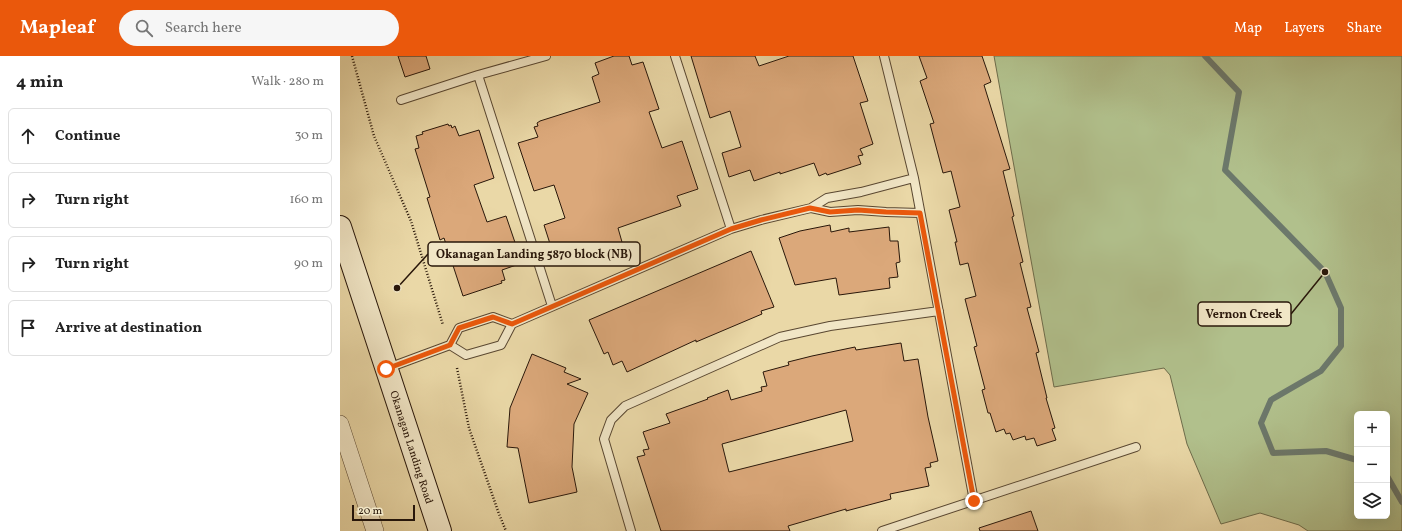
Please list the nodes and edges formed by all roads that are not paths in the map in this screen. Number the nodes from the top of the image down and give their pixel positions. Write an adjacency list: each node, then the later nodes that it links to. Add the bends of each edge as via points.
1 (546, 56): 4 (lane)
2 (675, 56): 10 (lane)
3 (884, 56): 6 (lane)
4 (478, 75): 5 (lane); 11 (lane)
5 (401, 100)
6 (914, 178): 7 (lane, via 827,198); 8 (lane)
7 (810, 208): 8 (lane, via 830,212 858,210); 10 (lane)
8 (920, 213): 12 (lane)
9 (340, 227): 15 (main road, Okanagan Landing Road)
10 (731, 229): 11 (lane)
11 (552, 306): 13 (lane)
12 (938, 311): 18 (lane); 21 (lane, via 830,326 780,337 625,406 611,420 604,439)
13 (512, 324): 14 (lane, via 493,317 459,328); 14 (lane, via 500,345 466,355)
14 (450, 345): 15 (lane)
15 (386, 369): 20 (main road, Okanagan Landing Road)
16 (340, 424): 19 (street)
17 (1136, 446): 18 (lane)
18 (974, 501): 22 (lane)
19 (375, 531)
20 (440, 531)
21 (631, 531)
22 (882, 531)

